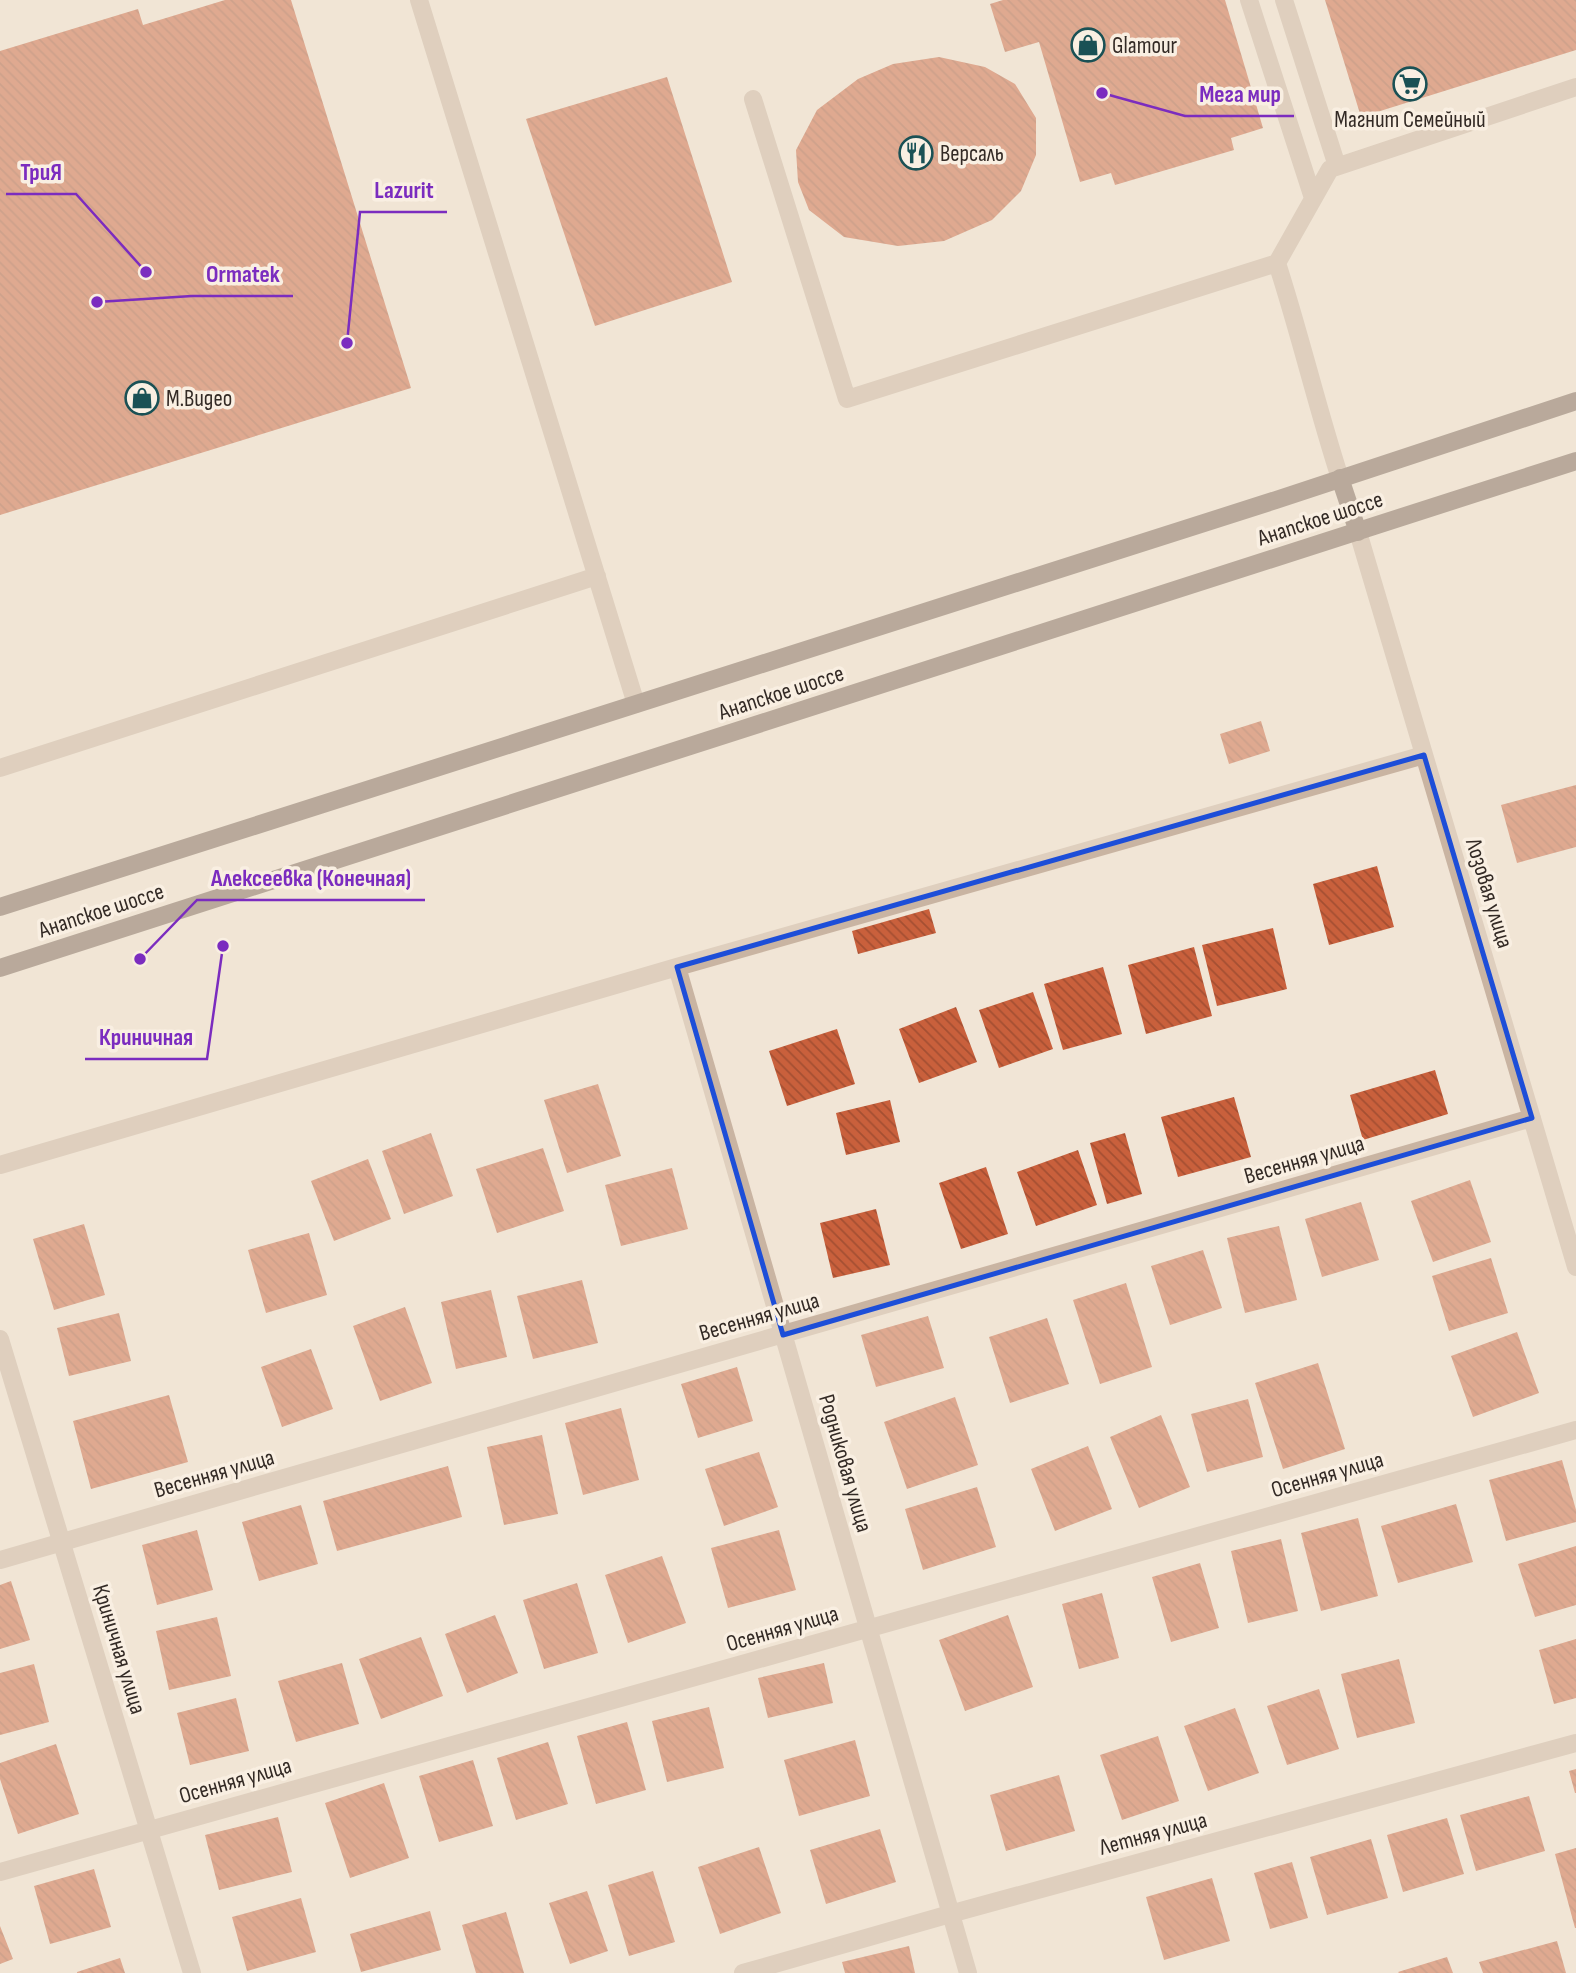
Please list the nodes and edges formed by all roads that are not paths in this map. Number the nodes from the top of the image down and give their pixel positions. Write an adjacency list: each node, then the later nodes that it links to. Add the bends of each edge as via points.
1 (419, 0): 13 (street)
2 (1249, 0): 7 (street)
3 (1284, 0): 6 (street)
4 (1576, 87): 6 (street)
5 (753, 99): 8 (street, via 847,399)
6 (1338, 166): 7 (street, via 1330,169)
7 (1313, 198): 8 (street)
8 (1277, 263): 11 (street)
9 (1576, 401): 11 (main road, Анапское шоссе)
10 (1576, 461): 12 (main road, Анапское шоссе)
11 (1340, 478): 12 (main road); 14 (main road, Анапское шоссе)
12 (1357, 532): 15 (street, Лозовая улица); 19 (main road, Анапское шоссе)
13 (597, 576): 14 (street); 16 (street)
14 (636, 704): 17 (main road, Анапское шоссе)
15 (1424, 755): 18 (street); 20 (street, Лозовая улица)
16 (0, 768)
17 (0, 906)
18 (677, 967): 21 (street); 23 (street, Родниковая улица)
19 (0, 968)
20 (1532, 1118): 22 (street, Лозовая улица); 23 (street, Весенняя улица)
21 (0, 1166)
22 (1576, 1267)
23 (783, 1335): 26 (street, Весенняя улица); 28 (street, Родниковая улица)
24 (0, 1339): 26 (street, Криничная улица)
25 (1576, 1430): 28 (street, Осенняя улица)
26 (62, 1543): 27 (street, Весенняя улица); 30 (street, Криничная улица)
27 (0, 1560)
28 (868, 1629): 30 (street, Осенняя улица); 32 (street, Родниковая улица)
29 (1576, 1743): 32 (street, Летняя улица)
30 (149, 1829): 31 (street, Осенняя улица); 33 (street, Криничная улица)
31 (0, 1872)
32 (950, 1914): 34 (street, Летняя улица); 35 (street, Родниковая улица)
33 (192, 1973)
34 (743, 1973)
35 (968, 1973)

